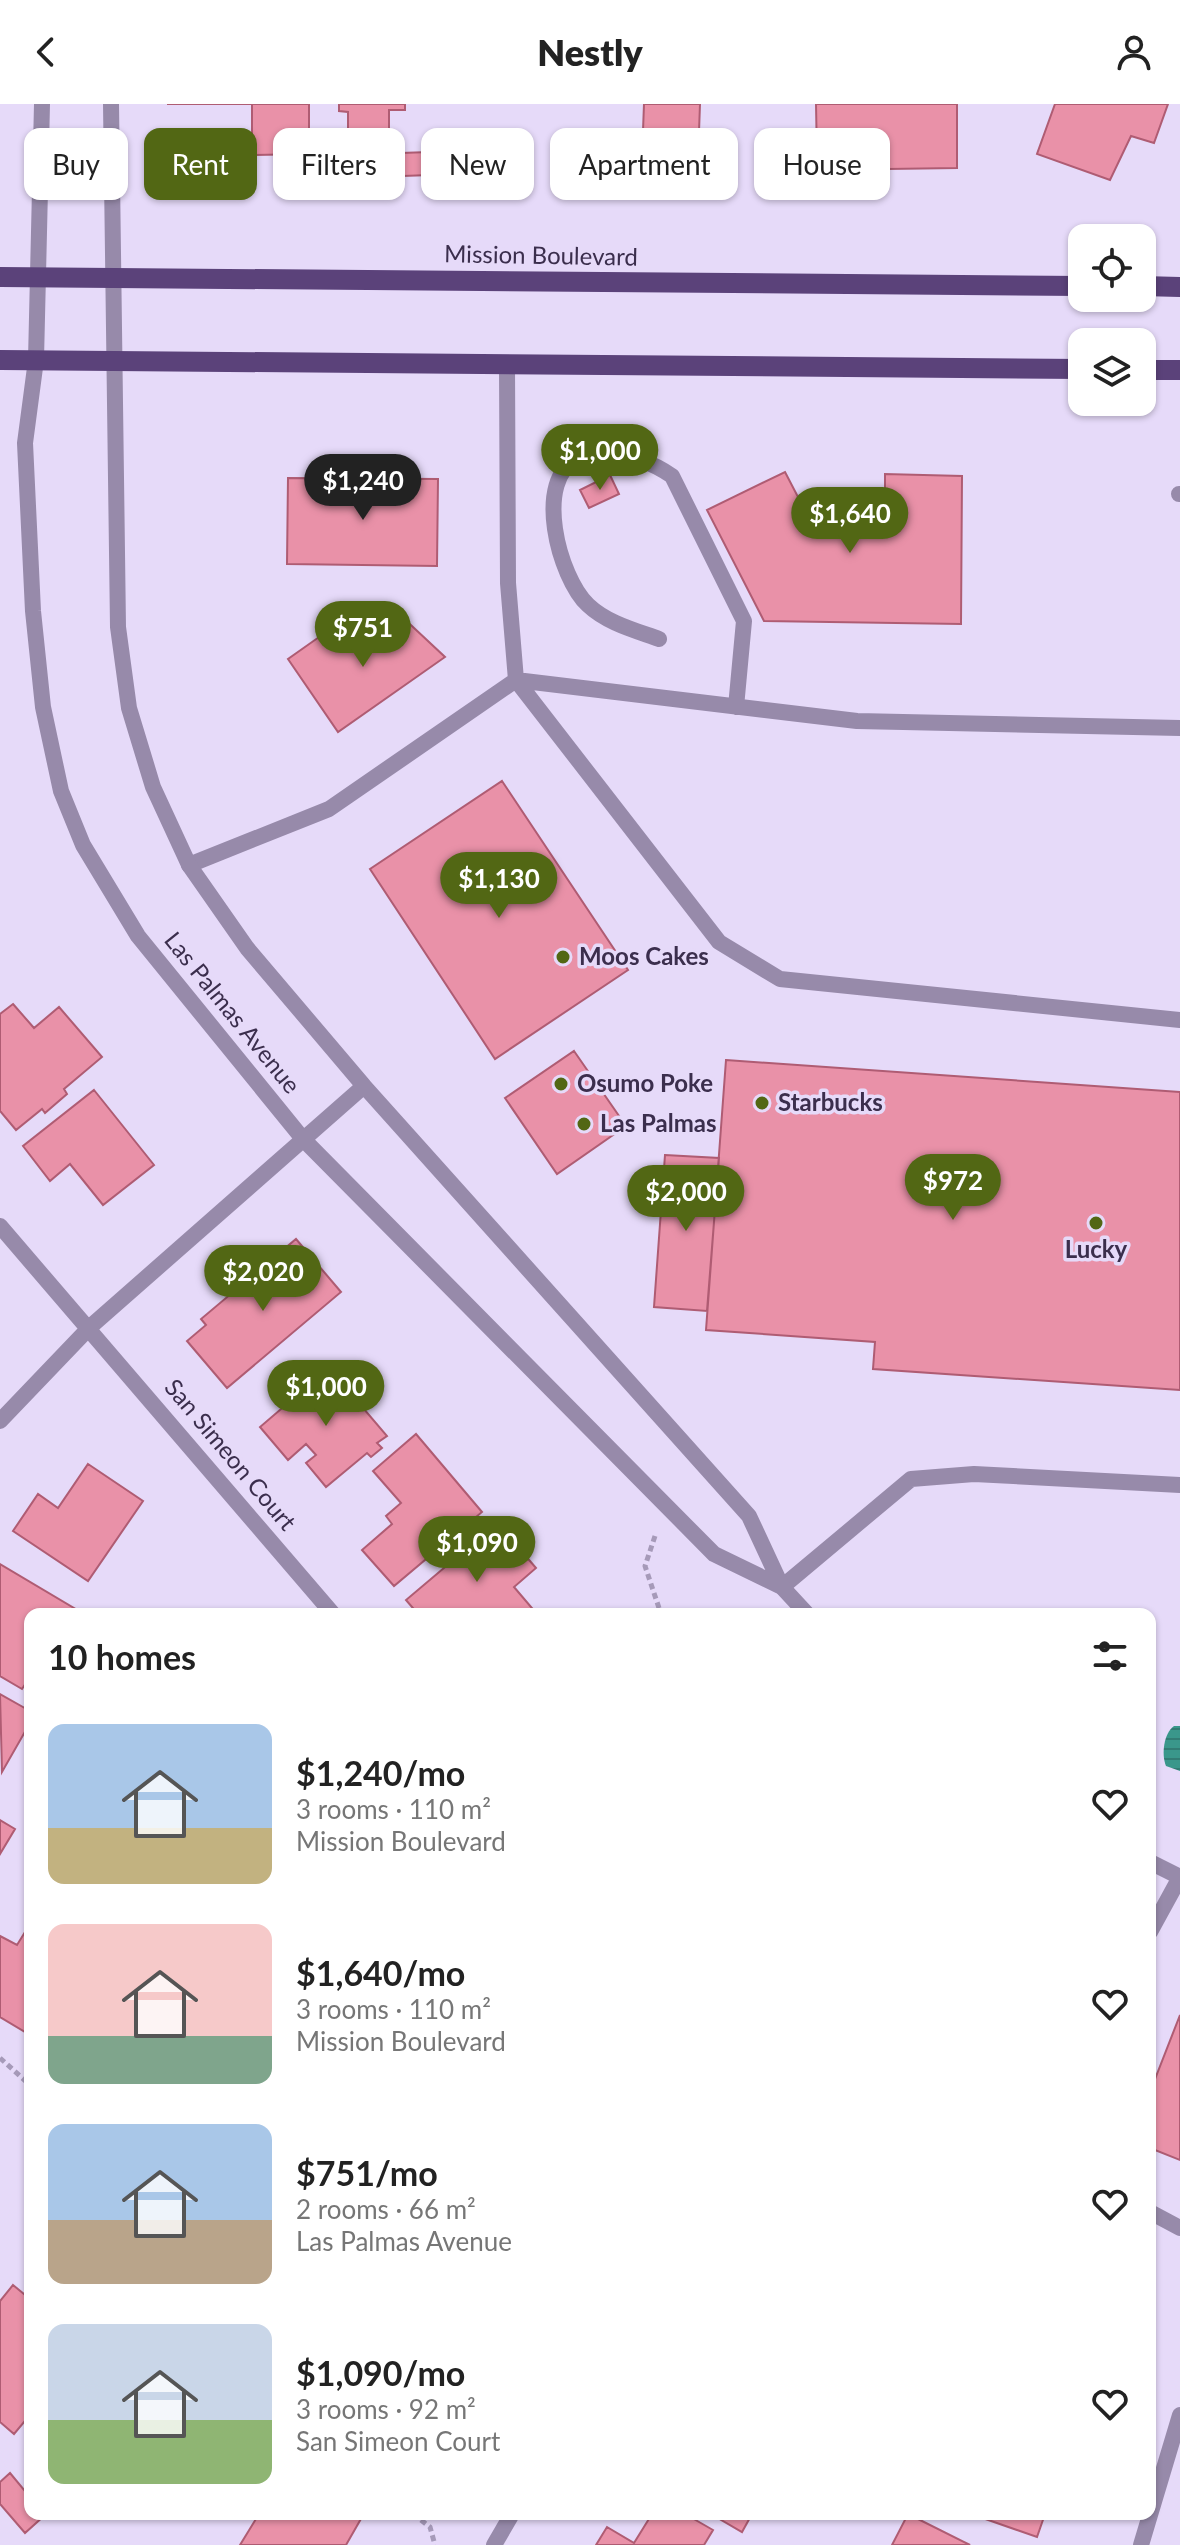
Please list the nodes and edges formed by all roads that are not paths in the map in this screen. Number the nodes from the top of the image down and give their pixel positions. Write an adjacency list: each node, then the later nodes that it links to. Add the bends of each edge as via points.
1 (42, 104): 4 (street, Las Palmas Avenue)
2 (111, 104): 5 (street, Las Palmas Avenue)
3 (0, 277): 4 (main road, Mission Boulevard)
4 (38, 277): 5 (main road, Mission Boulevard); 10 (street, Las Palmas Avenue)
5 (113, 278): 6 (main road, Mission Boulevard); 11 (street, Las Palmas Avenue)
6 (1068, 286)
7 (1156, 286): 8 (main road)
8 (1180, 287)
9 (0, 360): 10 (main road)
10 (36, 360): 11 (main road); 23 (street, Las Palmas Avenue, via 25,443 33,611 43,707 61,791 83,845 138,936)
11 (115, 360): 12 (main road); 20 (street, Las Palmas Avenue, via 118,627 129,708 153,787)
12 (507, 365): 13 (main road); 17 (street, via 508,583)
13 (1068, 369)
14 (1156, 370): 15 (main road)
15 (1180, 370)
16 (659, 639): 18 (street, via 603,618 584,602 555,543 558,481 581,457 636,457 672,476 744,621)
17 (516, 680): 18 (street); 20 (street, via 307,820); 21 (street, via 719,942 780,979)
18 (736, 707): 19 (street, via 857,721)
19 (1180, 728)
20 (189, 865): 22 (street, Las Palmas Avenue, via 247,948)
21 (1180, 1020)
22 (364, 1086): 23 (street); 28 (street, Las Palmas Avenue, via 749,1516)
23 (303, 1139): 25 (street); 28 (street, Las Palmas Avenue, via 714,1554)
24 (0, 1226): 25 (street, San Simeon Court)
25 (90, 1327): 26 (street); 29 (street, San Simeon Court)
26 (0, 1421)
27 (1180, 1485): 28 (street, via 974,1474 911,1479)
28 (782, 1587): 30 (street, Las Palmas Avenue)
29 (328, 1608)
30 (801, 1608)
31 (1156, 1865): 32 (street)
32 (1180, 1877): 33 (street)
33 (1156, 1921)
34 (1156, 2215): 35 (street)
35 (1180, 2228)
36 (1180, 2415): 37 (street)
37 (1156, 2495)
38 (509, 2520): 40 (street)
39 (1148, 2520): 41 (street)
40 (494, 2545)
41 (1141, 2545)

